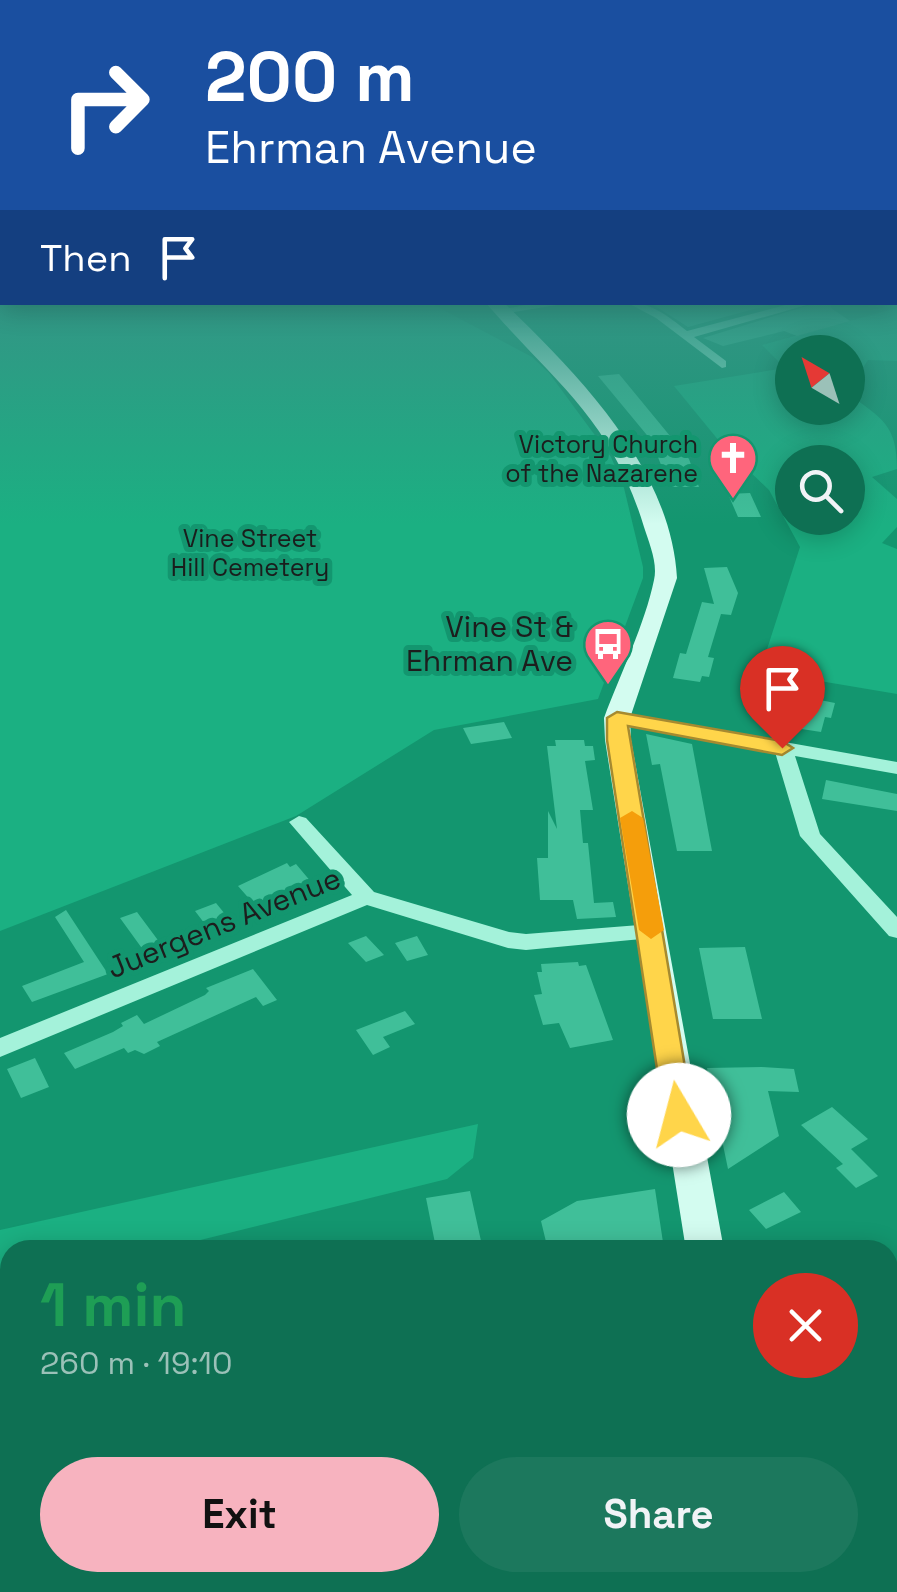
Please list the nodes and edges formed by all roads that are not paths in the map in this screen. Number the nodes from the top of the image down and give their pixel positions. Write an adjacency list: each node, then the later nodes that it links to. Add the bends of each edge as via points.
1 (566, 375): 2 (main road, via 618,440 663,552 666,578)
2 (617, 718): 3 (street); 7 (main road)
3 (782, 748): 4 (street); 8 (street, via 810,836)
4 (897, 768)
5 (299, 822): 6 (street)
6 (366, 896): 7 (street, Juergens Avenue, via 508,940); 9 (street, Juergens Avenue)
7 (652, 931): 10 (main road)
8 (897, 931)
9 (0, 1048)
10 (703, 1240)

